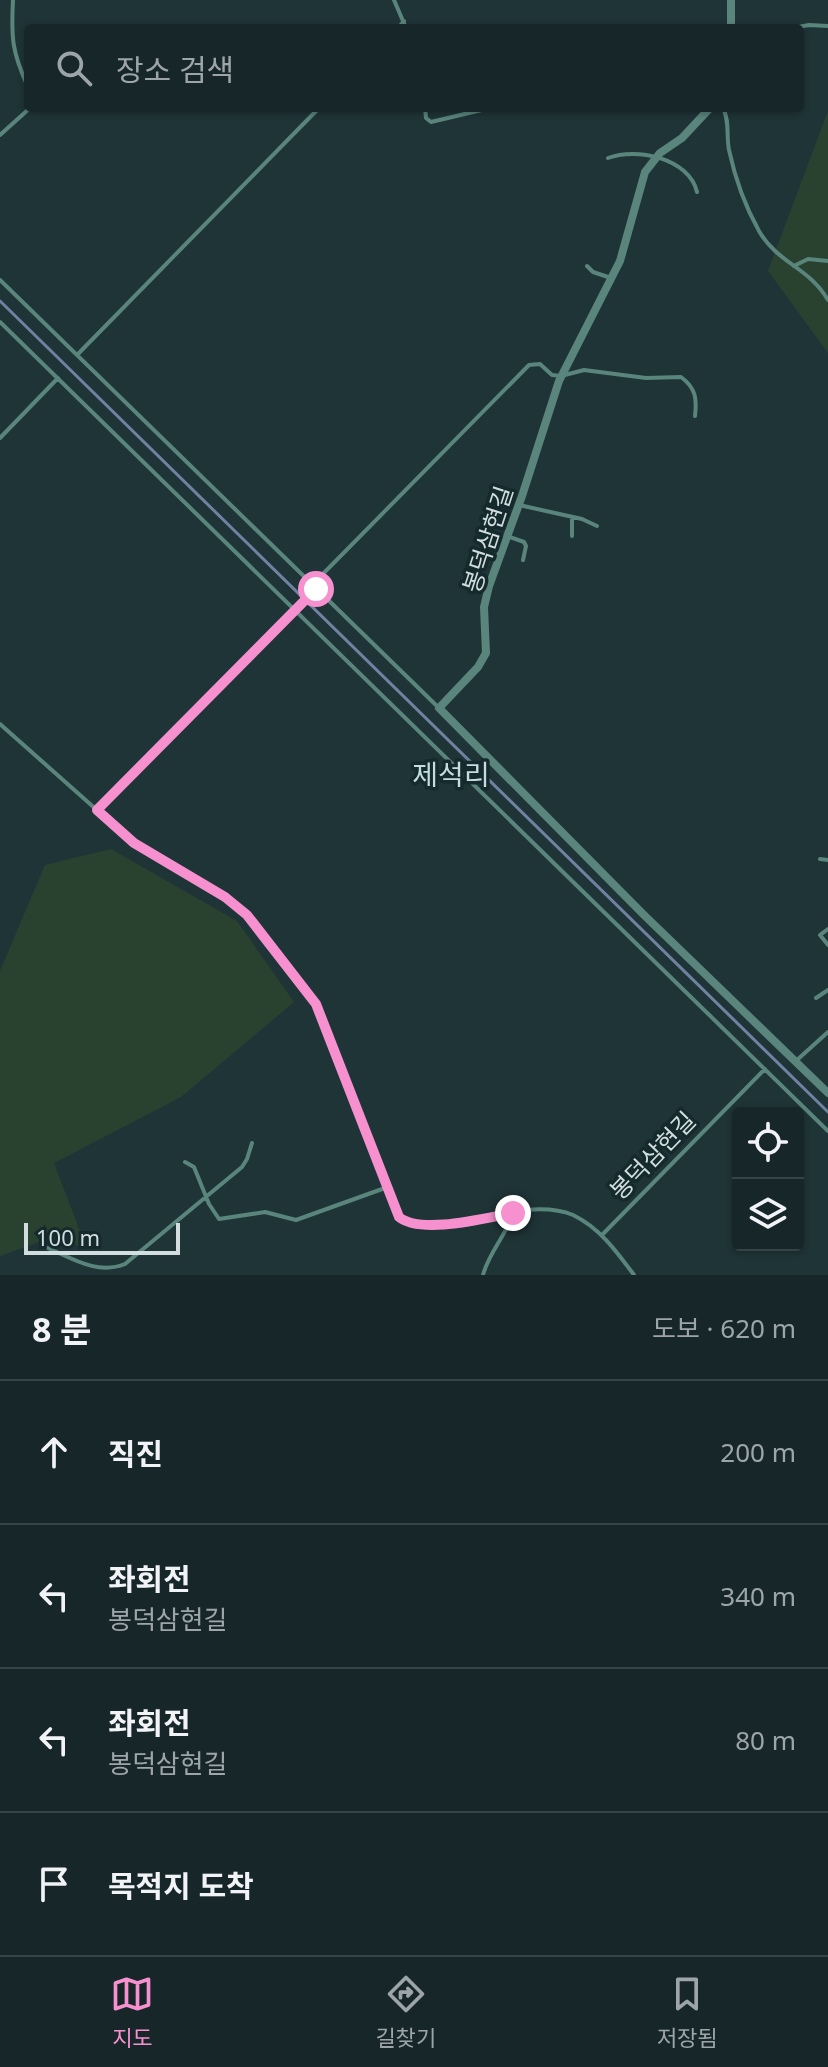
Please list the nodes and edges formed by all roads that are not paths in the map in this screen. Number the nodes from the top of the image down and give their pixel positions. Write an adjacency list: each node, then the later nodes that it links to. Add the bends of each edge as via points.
1 (13, 0): 10 (lane, via 12,41)
2 (394, 0): 4 (lane)
3 (731, 0): 7 (street)
4 (404, 21): 5 (lane); 6 (lane)
5 (401, 24)
6 (405, 24)
7 (731, 24)
8 (828, 26): 9 (lane)
9 (804, 27)
10 (24, 78)
11 (26, 112): 17 (lane)
12 (315, 112): 28 (lane)
13 (425, 112): 14 (lane, via 431,122)
14 (473, 112)
15 (706, 112): 18 (street, 봉덕삼현길)
16 (725, 112): 23 (lane, via 735,176 751,214 766,242)
17 (0, 135)
18 (656, 157): 19 (lane, via 625,153); 20 (lane, via 685,172); 24 (street, 봉덕삼현길, via 645,172)
19 (608, 158)
20 (697, 192)
21 (828, 261): 23 (lane, via 808,259)
22 (587, 266): 24 (lane)
23 (794, 266): 26 (lane, via 813,278)
24 (611, 278): 29 (street, 봉덕삼현길)
25 (0, 280): 28 (lane)
26 (828, 300)
27 (0, 322): 30 (lane)
28 (77, 355): 39 (lane)
29 (561, 376): 31 (lane, via 584,370 681,377 694,390); 33 (street, 봉덕삼현길); 39 (lane, via 540,364 529,365)
30 (58, 378): 32 (lane); 40 (lane)
31 (695, 416)
32 (0, 438)
33 (519, 505): 34 (lane); 36 (street, 봉덕삼현길)
34 (572, 517): 35 (lane); 37 (lane)
35 (597, 526)
36 (507, 536): 38 (lane, via 524,542); 41 (street, 봉덕삼현길, via 484,607 486,653)
37 (572, 536)
38 (523, 560)
39 (314, 587): 40 (lane); 41 (lane)
40 (297, 608): 43 (lane); 52 (lane)
41 (439, 708): 51 (street)
42 (0, 724): 43 (lane)
43 (97, 810): 57 (lane, via 134,843 225,897 277,951 316,1004)
44 (820, 859): 45 (lane)
45 (828, 860)
46 (828, 929): 47 (lane, via 820,935)
47 (828, 945)
48 (828, 990): 49 (lane)
49 (816, 998)
50 (828, 1032): 51 (lane)
51 (796, 1061): 53 (street)
52 (765, 1069): 54 (lane); 60 (lane, 봉덕삼현길)
53 (828, 1093)
54 (828, 1131)
55 (252, 1143): 58 (lane, via 242,1167)
56 (185, 1162): 58 (lane, via 194,1167)
57 (385, 1188): 58 (lane, via 296,1220 265,1212 219,1219); 59 (lane, via 399,1217 413,1225)
58 (207, 1196): 61 (lane, via 116,1268 86,1265)
59 (513, 1213): 60 (lane, via 563,1212); 62 (lane)
60 (602, 1235): 63 (lane)
61 (48, 1248)
62 (483, 1275)
63 (634, 1275)

